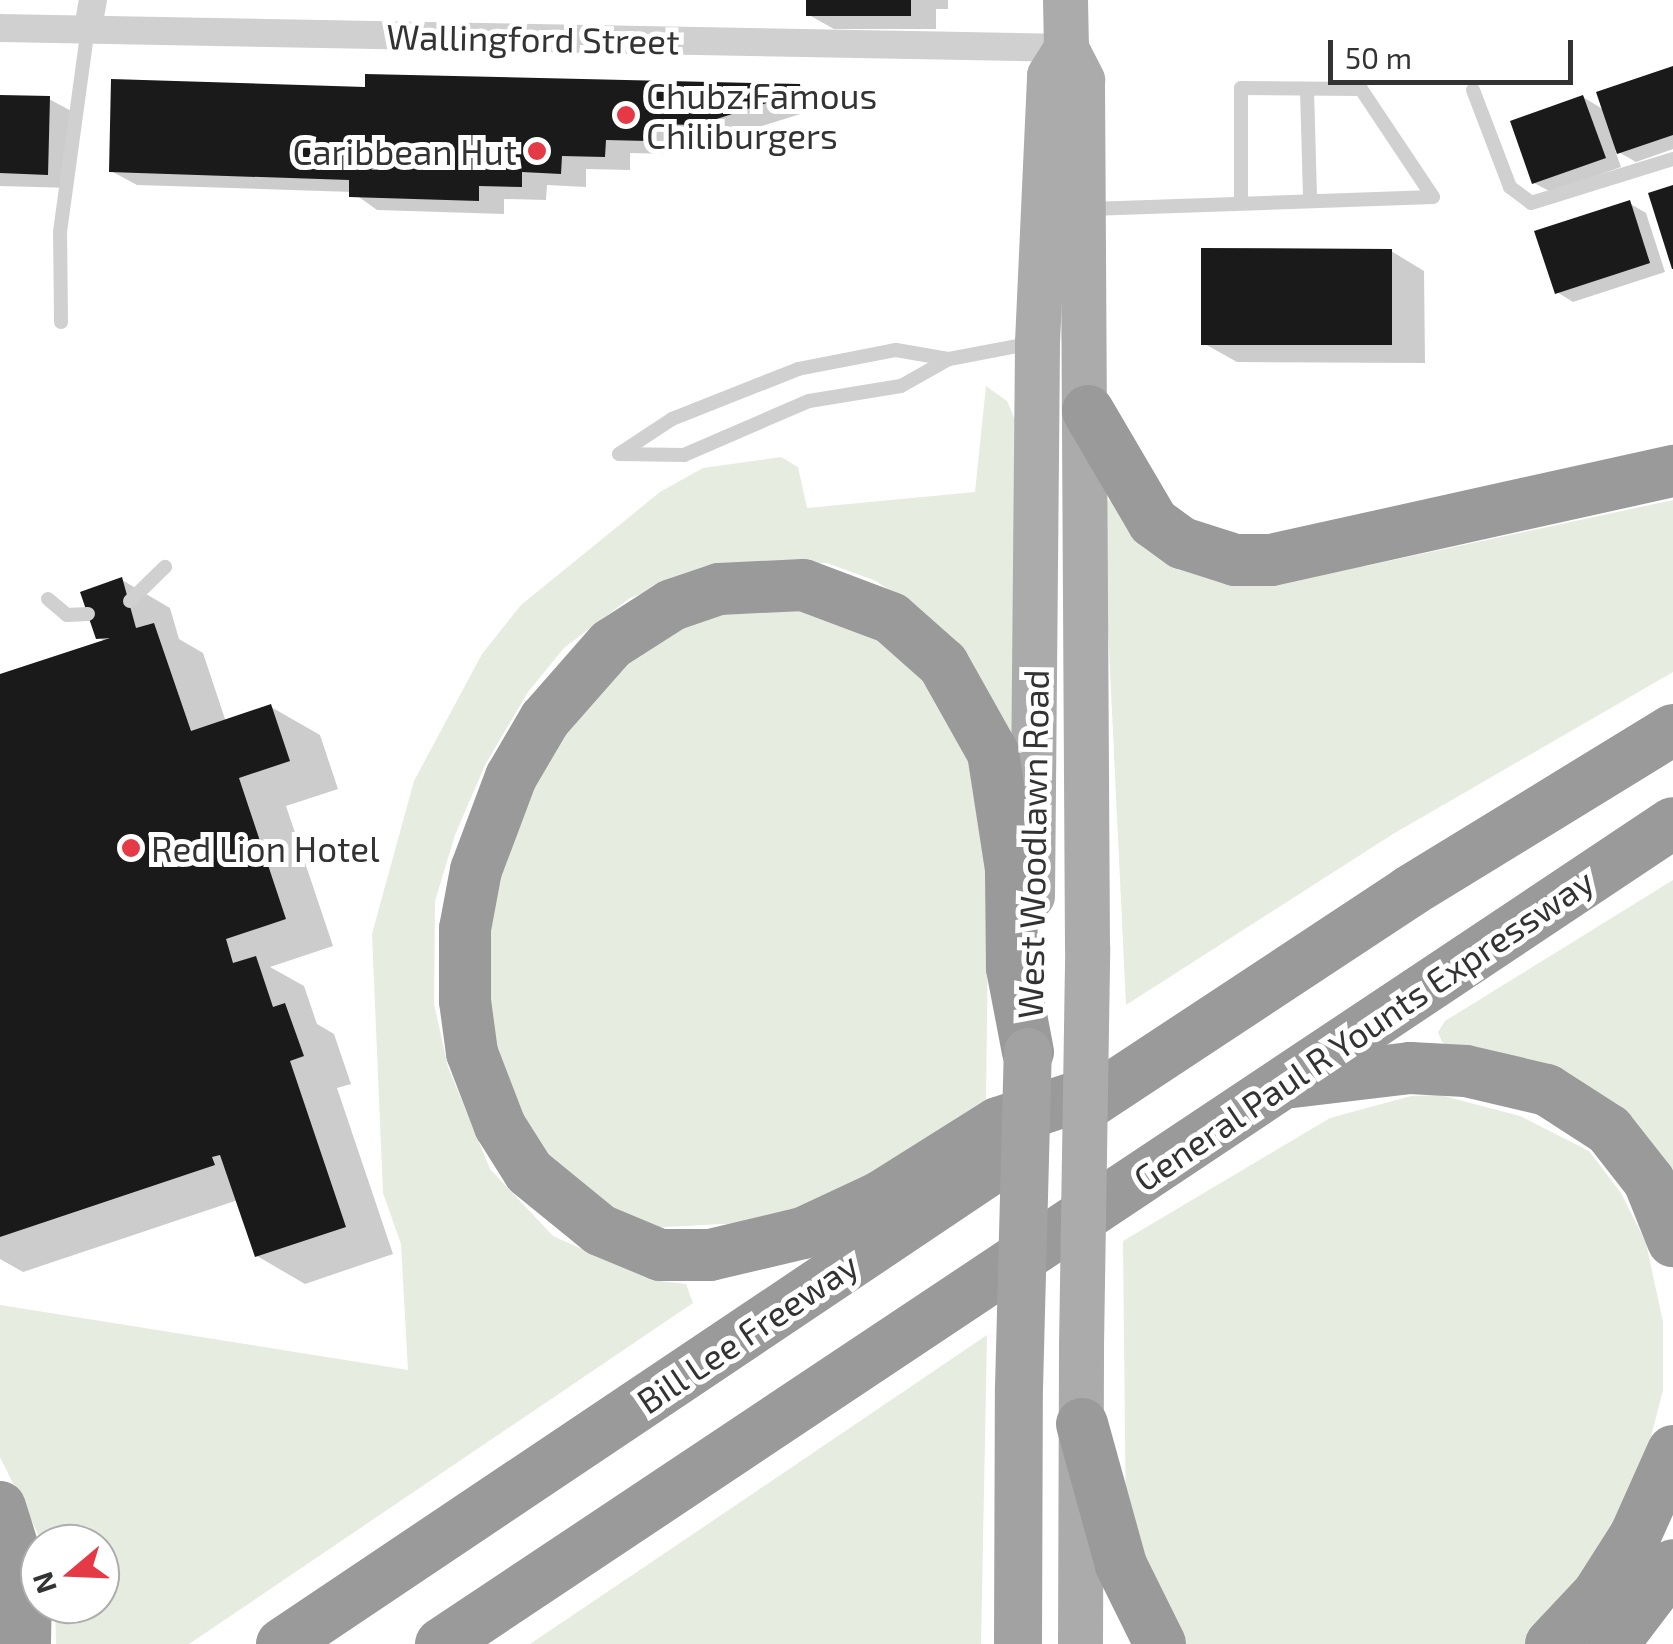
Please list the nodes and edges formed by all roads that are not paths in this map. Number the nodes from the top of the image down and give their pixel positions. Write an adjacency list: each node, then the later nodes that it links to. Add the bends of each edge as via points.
1 (93, 0): 4 (street)
2 (1065, 0): 5 (main road, West Woodlawn Road)
3 (0, 28): 4 (street, Wallingford Street)
4 (88, 28): 5 (street, Wallingford Street); 12 (lane, via 60,232)
5 (1066, 48): 11 (main road, West Woodlawn Road, via 1082,80); 13 (main road, West Woodlawn Road, via 1049,75)
6 (1307, 88): 9 (lane); 9 (lane, via 1361,89 1433,196); 10 (lane, via 1241,88)
7 (1474, 90): 8 (lane, via 1510,186 1531,203)
8 (1673, 160)
9 (1310, 199): 10 (lane)
10 (1242, 201): 11 (lane)
11 (1085, 210): 13 (main road, West Woodlawn Road)
12 (61, 322)
13 (1062, 340): 14 (lane); 15 (main road, West Woodlawn Road); 23 (main road, West Woodlawn Road)
14 (949, 359): 14 (lane, via 896,350 798,369 672,419 619,454 684,455 809,401 902,386)
15 (1088, 412): 16 (highway, via 1153,522 1182,543 1234,560 1271,560); 28 (main road, West Woodlawn Road, bridge)
16 (1673, 471)
17 (165, 567): 19 (lane)
18 (48, 598): 20 (lane, via 67,615)
19 (130, 601)
20 (88, 614)
21 (1673, 730): 25 (highway, Bill Lee Freeway)
22 (1673, 823): 26 (highway, General Paul R Younts Expressway)
23 (1023, 988): 24 (highway); 25 (highway, via 992,754 972,706 928,646 891,618 803,585 718,589 672,605 588,666 545,719 511,777 476,870 465,929 472,1053 500,1126 529,1172 562,1204 600,1230 660,1255 710,1255 803,1233 880,1197 998,1122)
24 (1028, 1052): 35 (highway, West Woodlawn Road, bridge)
25 (1119, 1083): 33 (highway, Bill Lee Freeway)
26 (1286, 1083): 27 (highway, via 1410,1068 1466,1071 1547,1090 1609,1130 1649,1181); 34 (highway, General Paul R Younts Expressway)
27 (1673, 1241)
28 (1082, 1424): 36 (main road, West Woodlawn Road); 37 (highway, via 1121,1566)
29 (1673, 1452): 38 (highway, via 1636,1536 1598,1594)
30 (0, 1507): 32 (highway, via 26,1590)
31 (1673, 1565): 39 (highway)
32 (26, 1644)
33 (282, 1644)
34 (441, 1644)
35 (1018, 1644)
36 (1080, 1644)
37 (1160, 1644)
38 (1551, 1644)
39 (1613, 1644)

